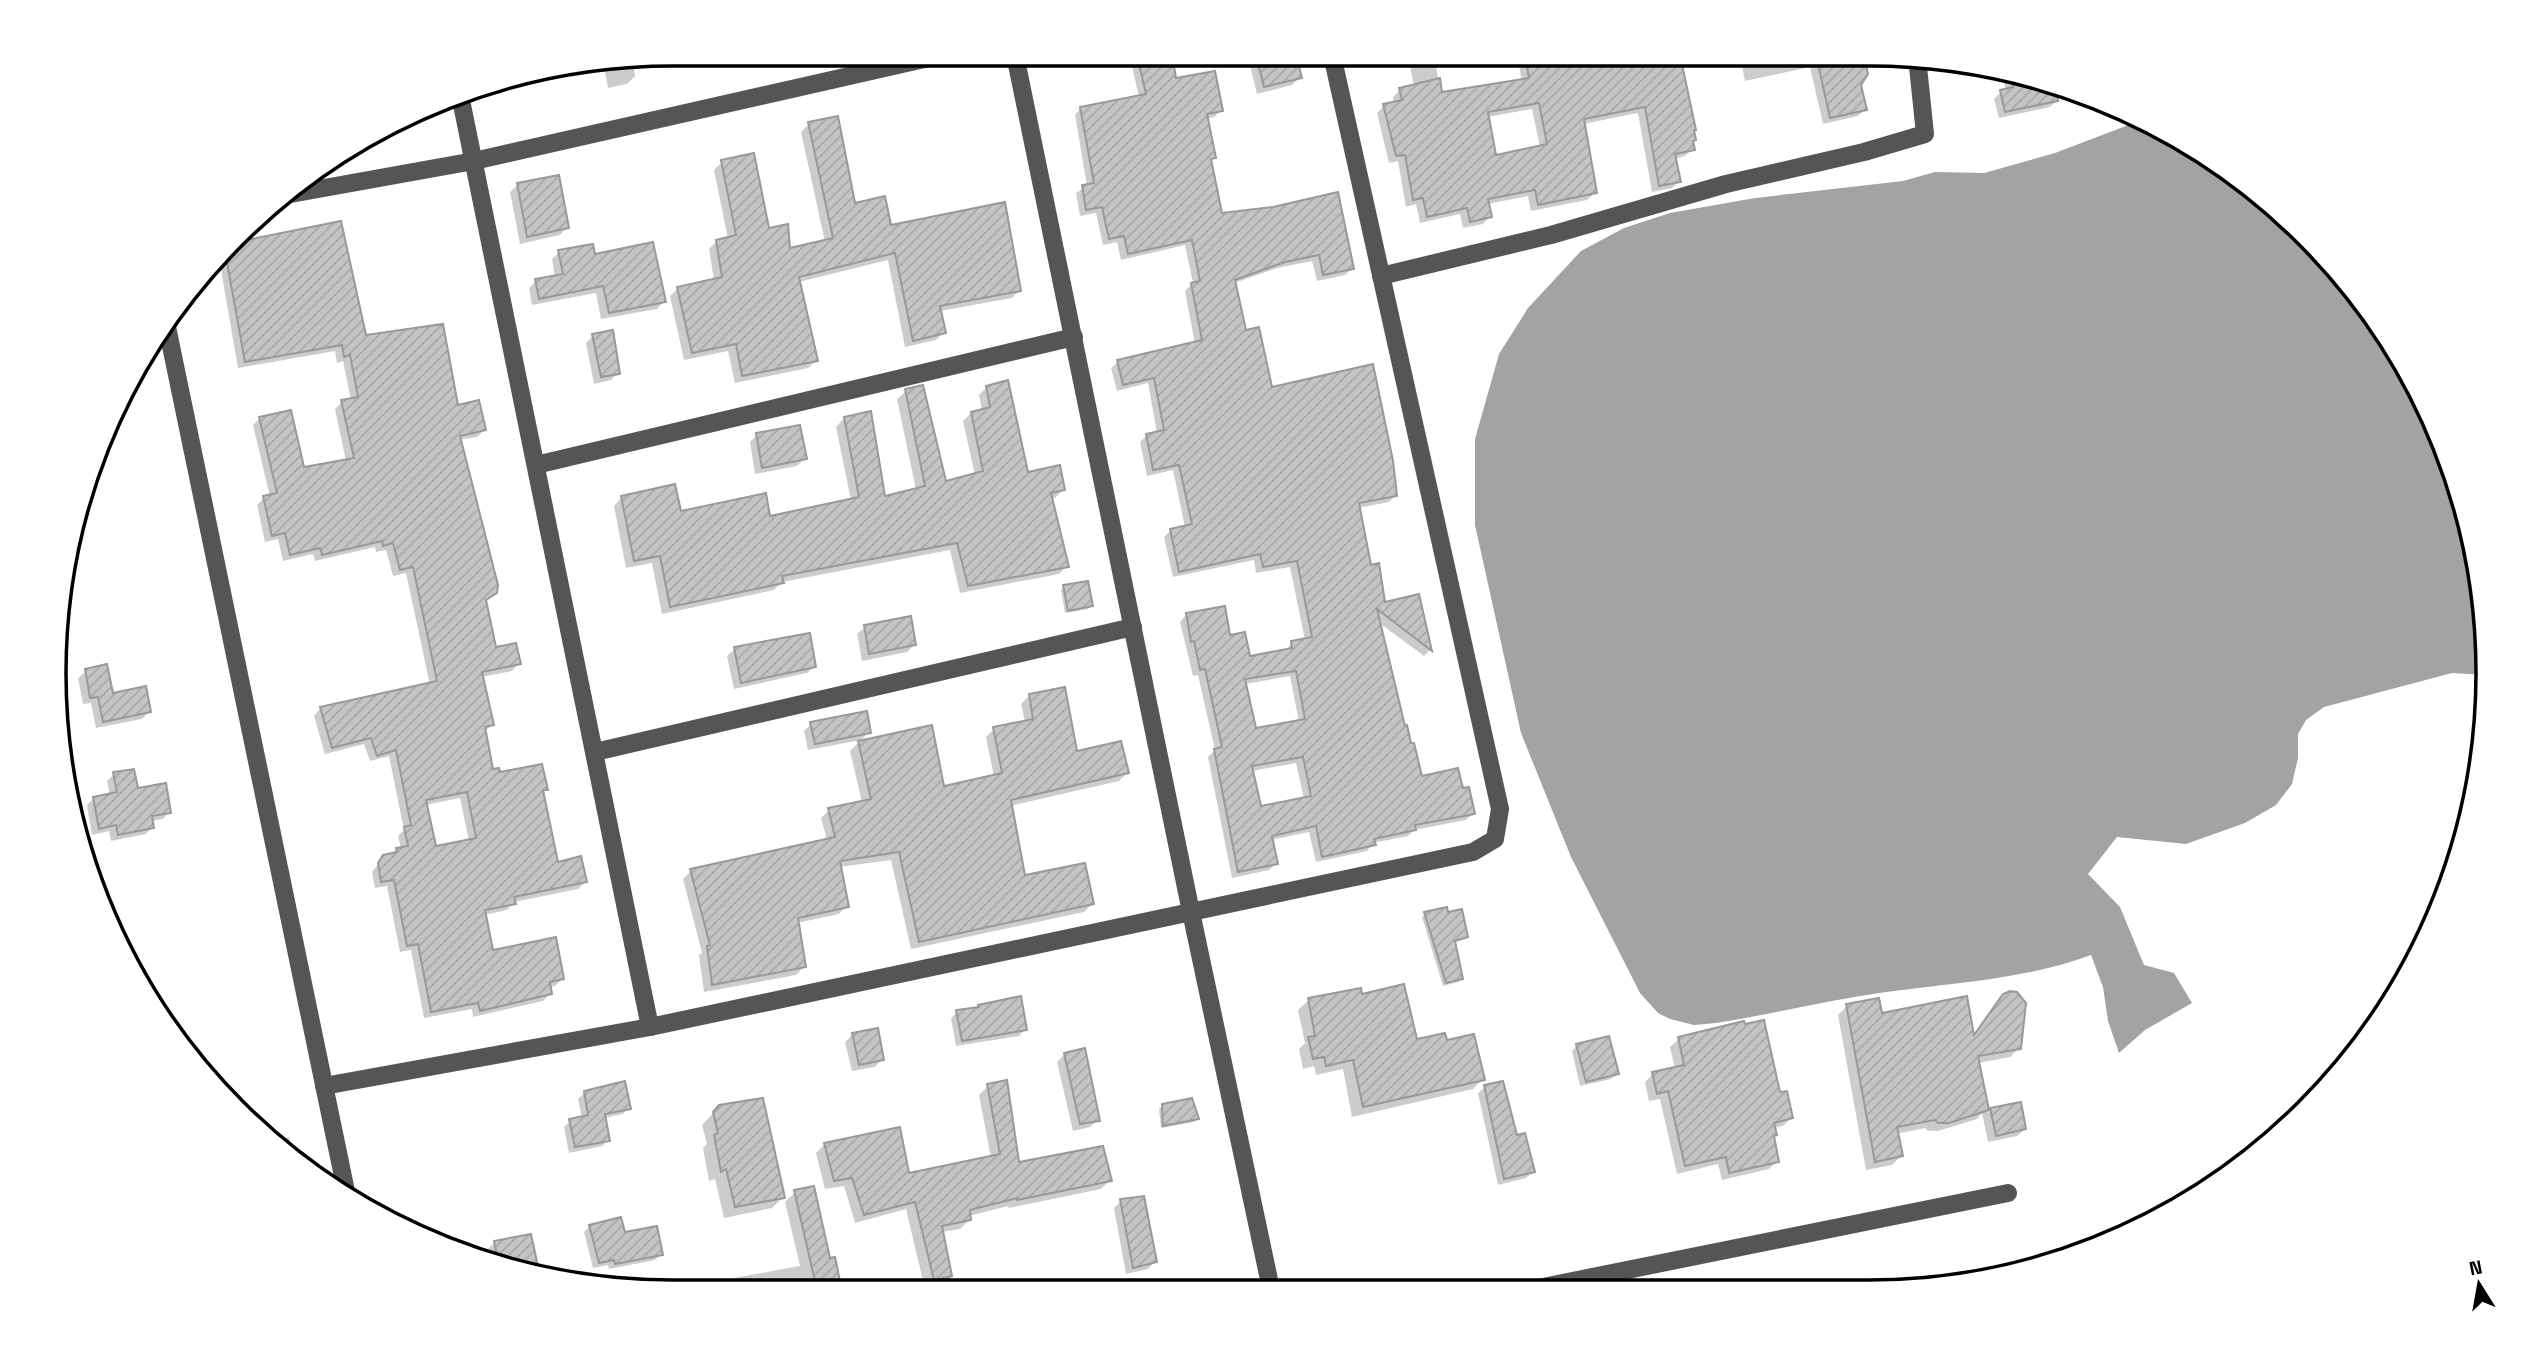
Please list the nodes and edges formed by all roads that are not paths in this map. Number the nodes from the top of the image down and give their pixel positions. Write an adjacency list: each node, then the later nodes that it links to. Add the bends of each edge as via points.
1 (894, 66): 6 (street)
2 (1016, 66): 10 (street)
3 (1334, 66): 8 (street)
4 (1918, 69): 8 (street, via 1925,134)
5 (462, 105): 6 (street)
6 (474, 162): 7 (street); 11 (street)
7 (305, 192)
8 (1381, 276): 14 (street, via 1500,809 1495,839 1473,852)
9 (169, 336): 16 (street)
10 (1074, 337): 11 (street); 12 (street)
11 (536, 466): 13 (street)
12 (1133, 627): 13 (street); 14 (street)
13 (595, 752): 15 (street)
14 (1191, 912): 15 (street); 19 (street)
15 (650, 1027): 16 (street)
16 (324, 1086): 17 (street)
17 (344, 1183)
18 (2008, 1193): 20 (street)
19 (1269, 1280)
20 (1577, 1280)

